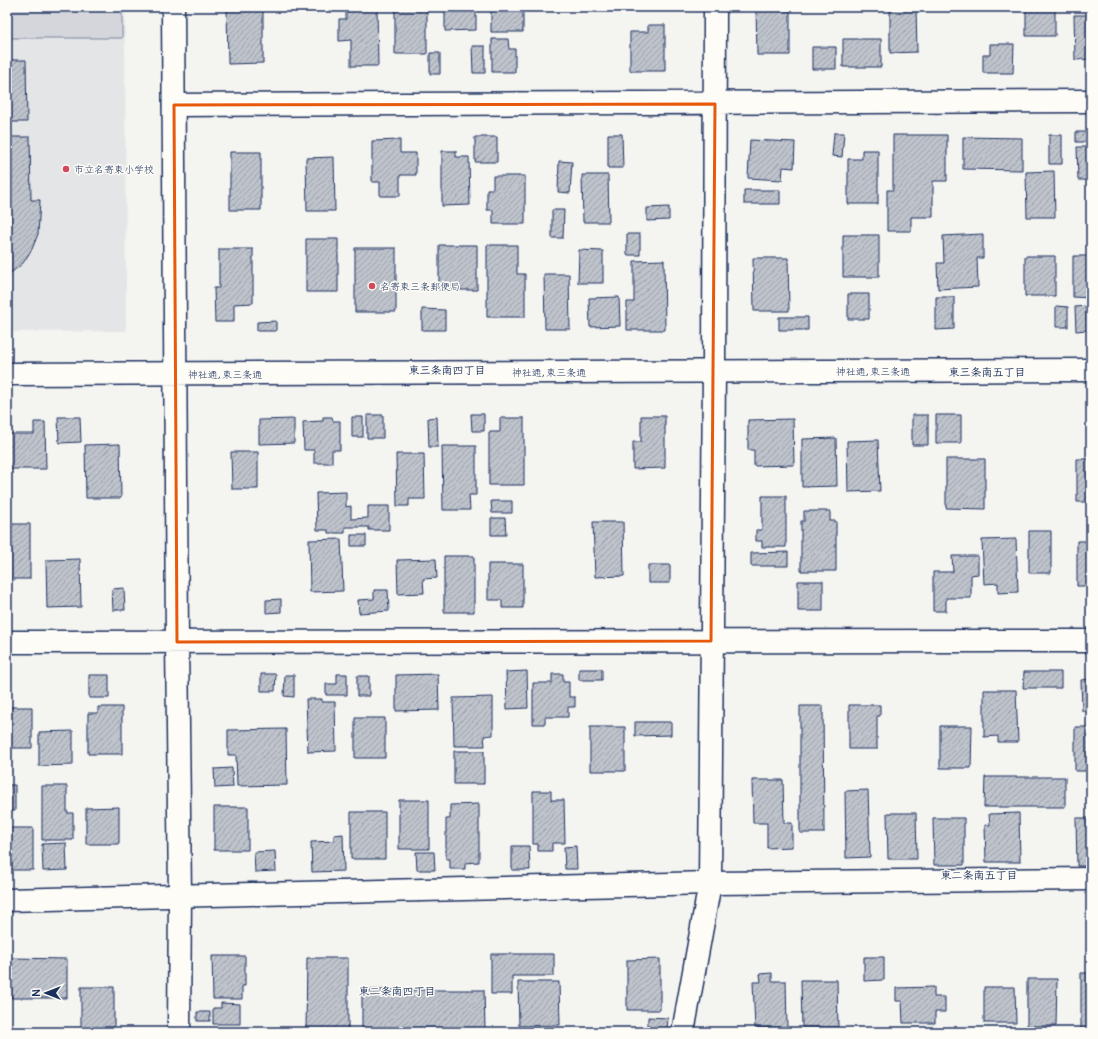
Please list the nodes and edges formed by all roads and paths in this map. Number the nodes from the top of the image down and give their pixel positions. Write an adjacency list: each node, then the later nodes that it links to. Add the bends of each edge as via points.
1 (173, 7): 5 (street)
2 (715, 7): 4 (street)
3 (1091, 101): 4 (street)
4 (715, 104): 5 (street); 7 (street)
5 (174, 105): 9 (street)
6 (1091, 370): 7 (street, 神社通, 東三条通)
7 (714, 371): 9 (street, 神社通, 東三条通); 10 (street)
8 (7, 374): 9 (street, 神社通, 東三条通)
9 (175, 374): 13 (street)
10 (711, 641): 11 (street); 13 (street); 15 (street)
11 (1091, 641)
12 (7, 642): 13 (street)
13 (176, 642): 16 (street)
14 (1091, 879): 15 (street)
15 (710, 883): 16 (street); 19 (street)
16 (180, 895): 17 (street); 18 (street)
17 (7, 900)
18 (179, 1032)
19 (683, 1032)

